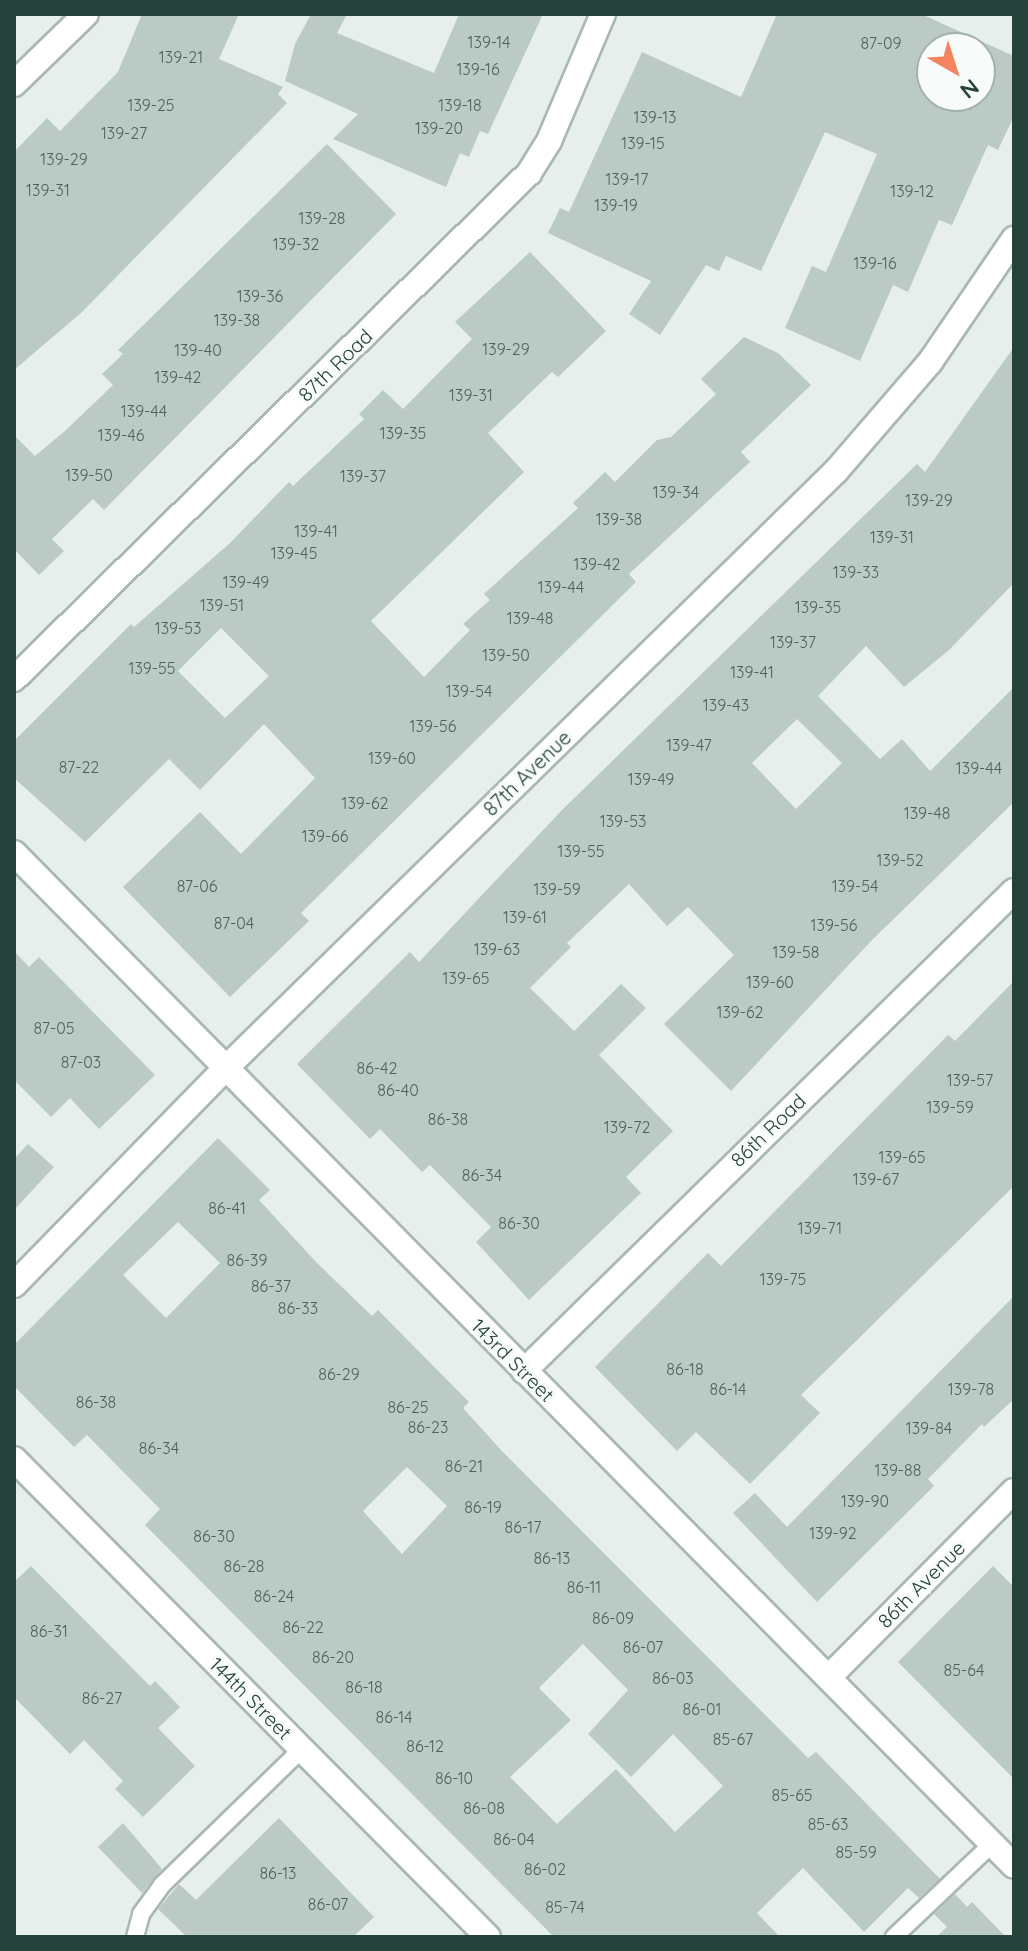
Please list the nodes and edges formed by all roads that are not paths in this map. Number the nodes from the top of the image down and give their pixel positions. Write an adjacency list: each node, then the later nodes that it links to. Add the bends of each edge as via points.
1 (86, 14): 3 (street)
2 (603, 14): 5 (street, 87th Road, via 549,141 529,173)
3 (14, 84)
4 (1014, 239): 8 (street, 87th Avenue, via 930,362 836,471)
5 (14, 679)
6 (14, 853): 8 (street, 143rd Street)
7 (1014, 891): 10 (street, 86th Road)
8 (226, 1068): 9 (street, 87th Avenue); 10 (street, 143rd Street)
9 (14, 1285)
10 (524, 1371): 13 (street, 143rd Street)
11 (14, 1459): 14 (street, 144th Street)
12 (1014, 1491): 13 (street, 86th Avenue)
13 (829, 1677): 15 (street, 143rd Street)
14 (302, 1749): 17 (lane, via 162,1885 141,1914); 18 (street, 144th Street)
15 (992, 1844): 16 (street, 143rd Street); 19 (lane)
16 (1014, 1866)
17 (135, 1937)
18 (488, 1937)
19 (894, 1937)

